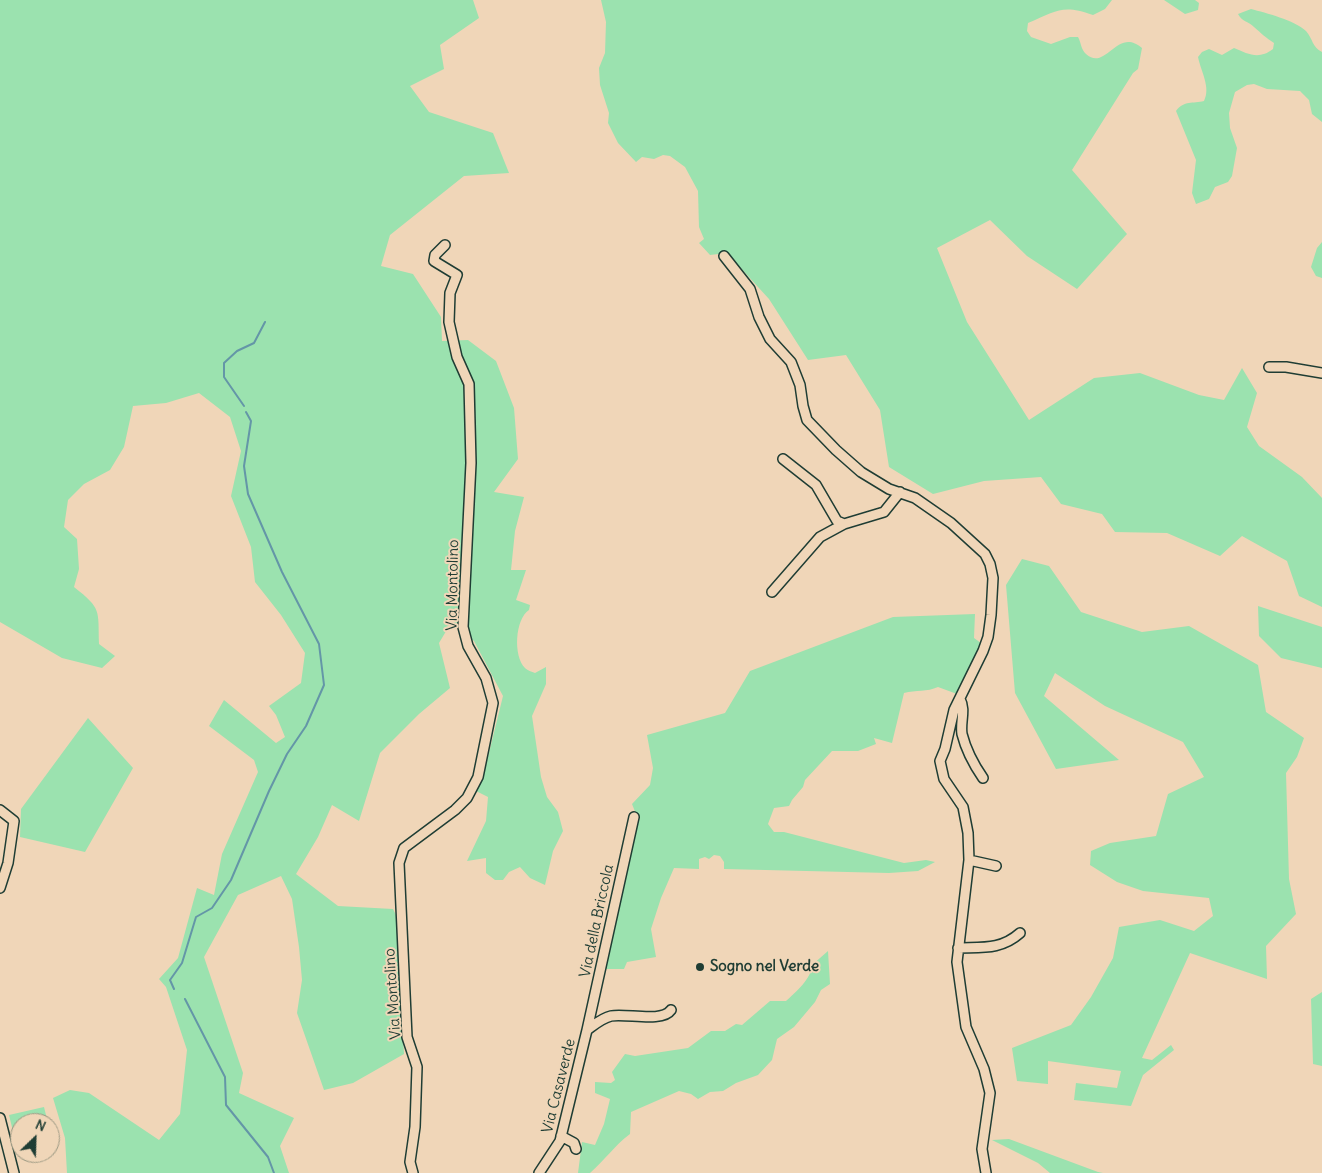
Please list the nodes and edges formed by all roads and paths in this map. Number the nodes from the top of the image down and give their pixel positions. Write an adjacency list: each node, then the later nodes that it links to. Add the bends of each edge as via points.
1 (445, 245): 24 (street, Via Montolino, via 435,255 434,261 457,275 450,293 449,322 457,357 469,384 471,463 463,627 468,646 486,678 493,703 478,777 467,798 404,848 399,863 408,1037 417,1067 410,1162)
2 (724, 256): 6 (street, via 750,288 770,339 792,362 807,420 861,472)
3 (1269, 367): 4 (street)
4 (1322, 372)
5 (783, 459): 7 (street, via 816,485 837,521)
6 (900, 492): 7 (street, via 884,512); 9 (street, via 915,498 951,523 985,554 990,564 992,597 988,637)
7 (844, 524): 8 (street, via 820,538)
8 (772, 592)
9 (960, 699): 10 (street, via 963,705 962,733 974,766); 13 (street, via 940,761 944,779 963,807 968,833)
10 (983, 778)
11 (0, 810): 15 (street, via 14,820 8,863)
12 (634, 817): 19 (street, Via della Briccola)
13 (968, 860): 14 (street); 17 (street)
14 (996, 866)
15 (0, 888)
16 (1020, 933): 17 (street, via 997,947)
17 (958, 948): 26 (street, via 960,994 966,1028 990,1093 982,1149)
18 (671, 1010): 19 (street, Via Casaverde, via 661,1017 611,1016)
19 (587, 1030): 21 (street, Via Casaverde)
20 (0, 1118): 23 (street)
21 (561, 1136): 22 (street, via 574,1142); 25 (street, Via Casaverde)
22 (576, 1150)
23 (14, 1173)
24 (413, 1173)
25 (539, 1173)
26 (986, 1173)

